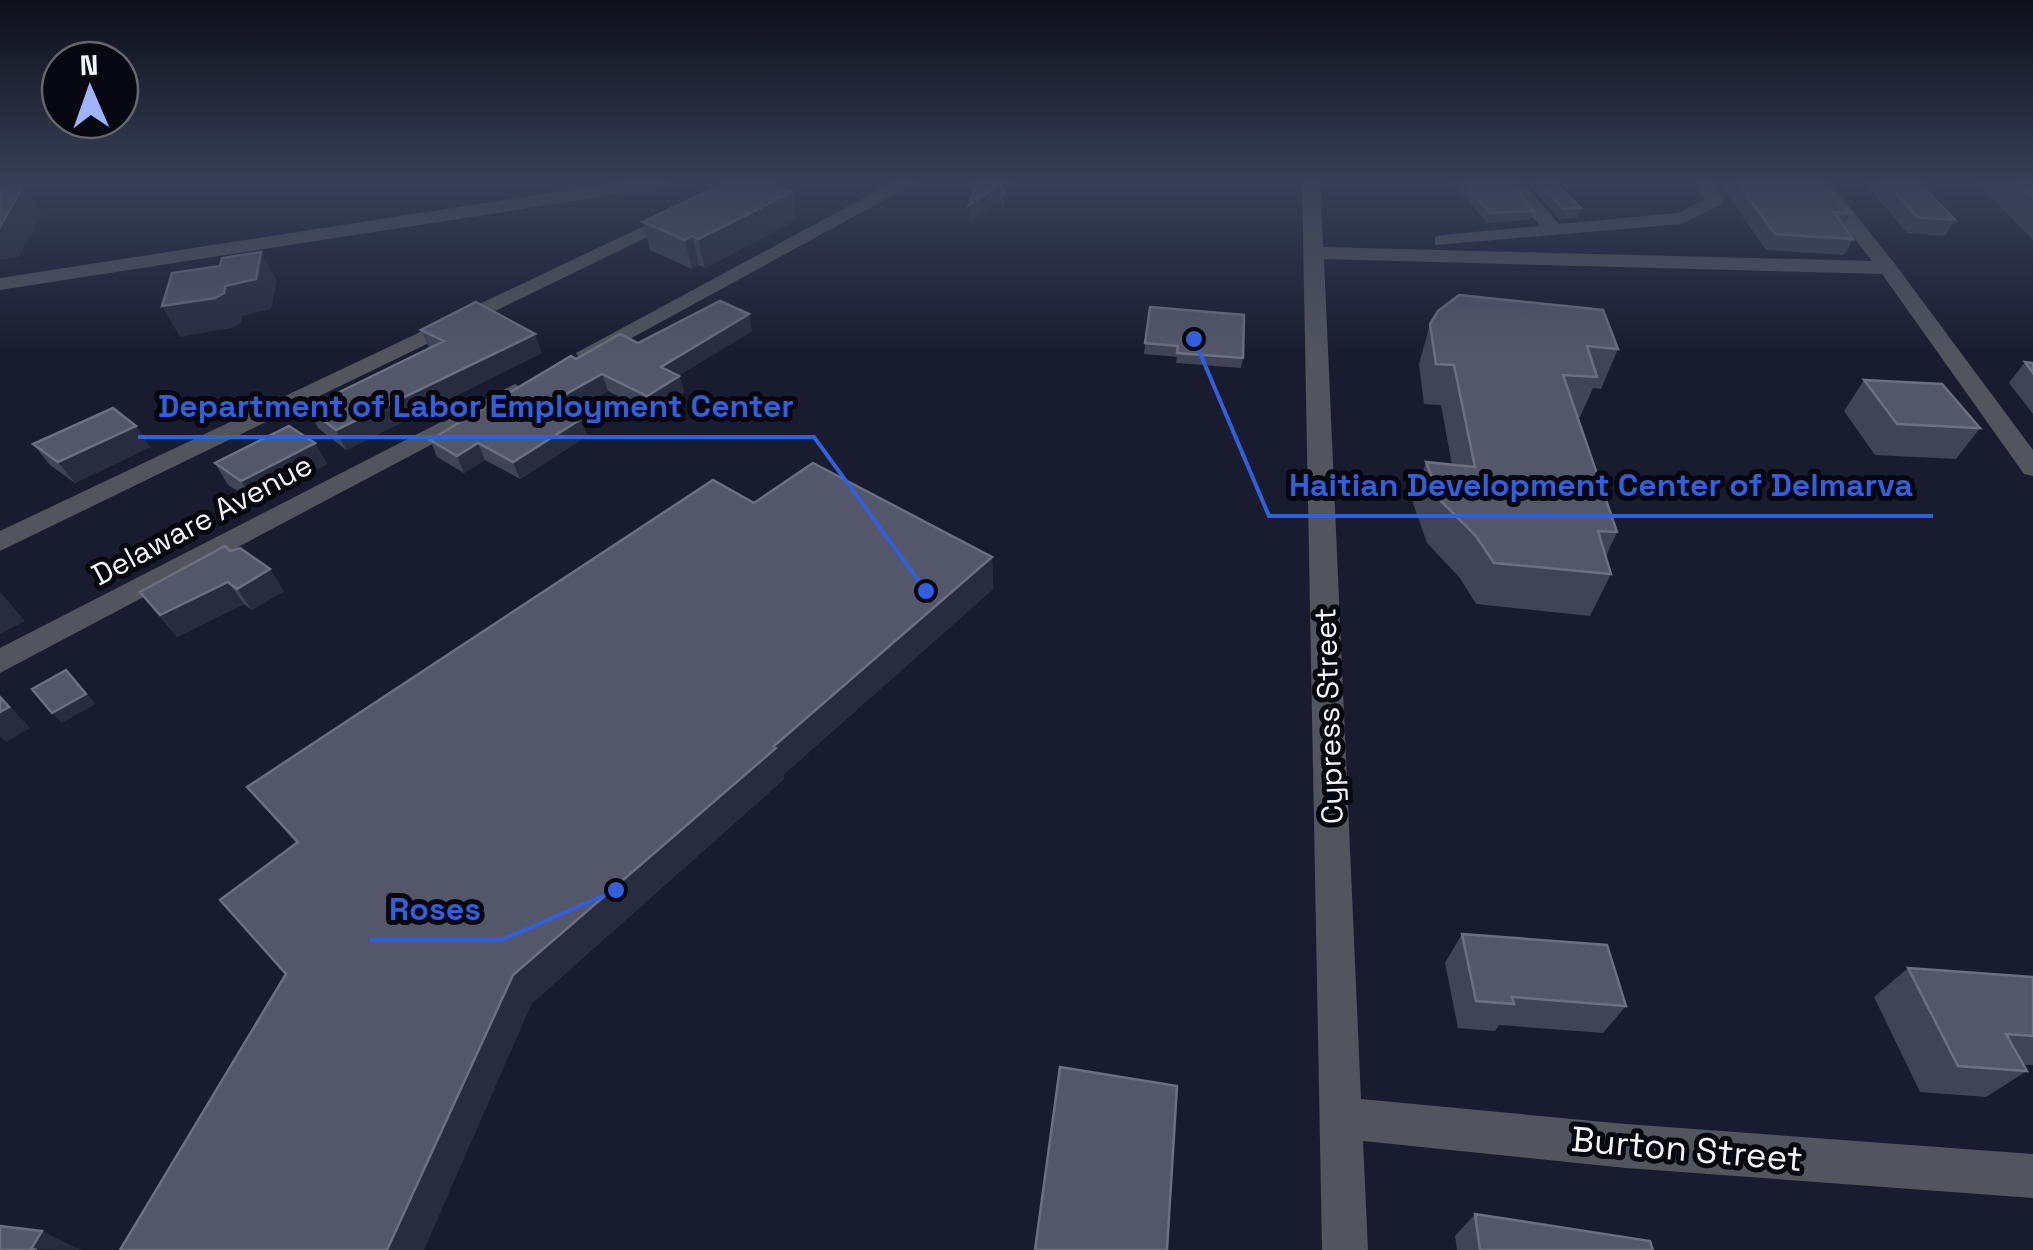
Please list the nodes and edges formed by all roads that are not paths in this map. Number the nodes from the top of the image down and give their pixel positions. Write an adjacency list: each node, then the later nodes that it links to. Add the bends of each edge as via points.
1 (288, 239): 10 (street)
2 (632, 239): 12 (street)
3 (800, 239): 13 (street, Delaware Avenue)
4 (1314, 239): 7 (street, Cypress Street)
5 (1454, 239): 8 (street)
6 (1865, 239): 9 (street)
7 (1315, 253): 8 (street); 14 (street, Cypress Street)
8 (1390, 255): 9 (street)
9 (1888, 268): 11 (street)
10 (0, 284)
11 (2033, 468)
12 (0, 542)
13 (0, 662)
14 (1342, 1118): 15 (street, Burton Street); 16 (street, Cypress Street)
15 (2033, 1176)
16 (1345, 1250)

